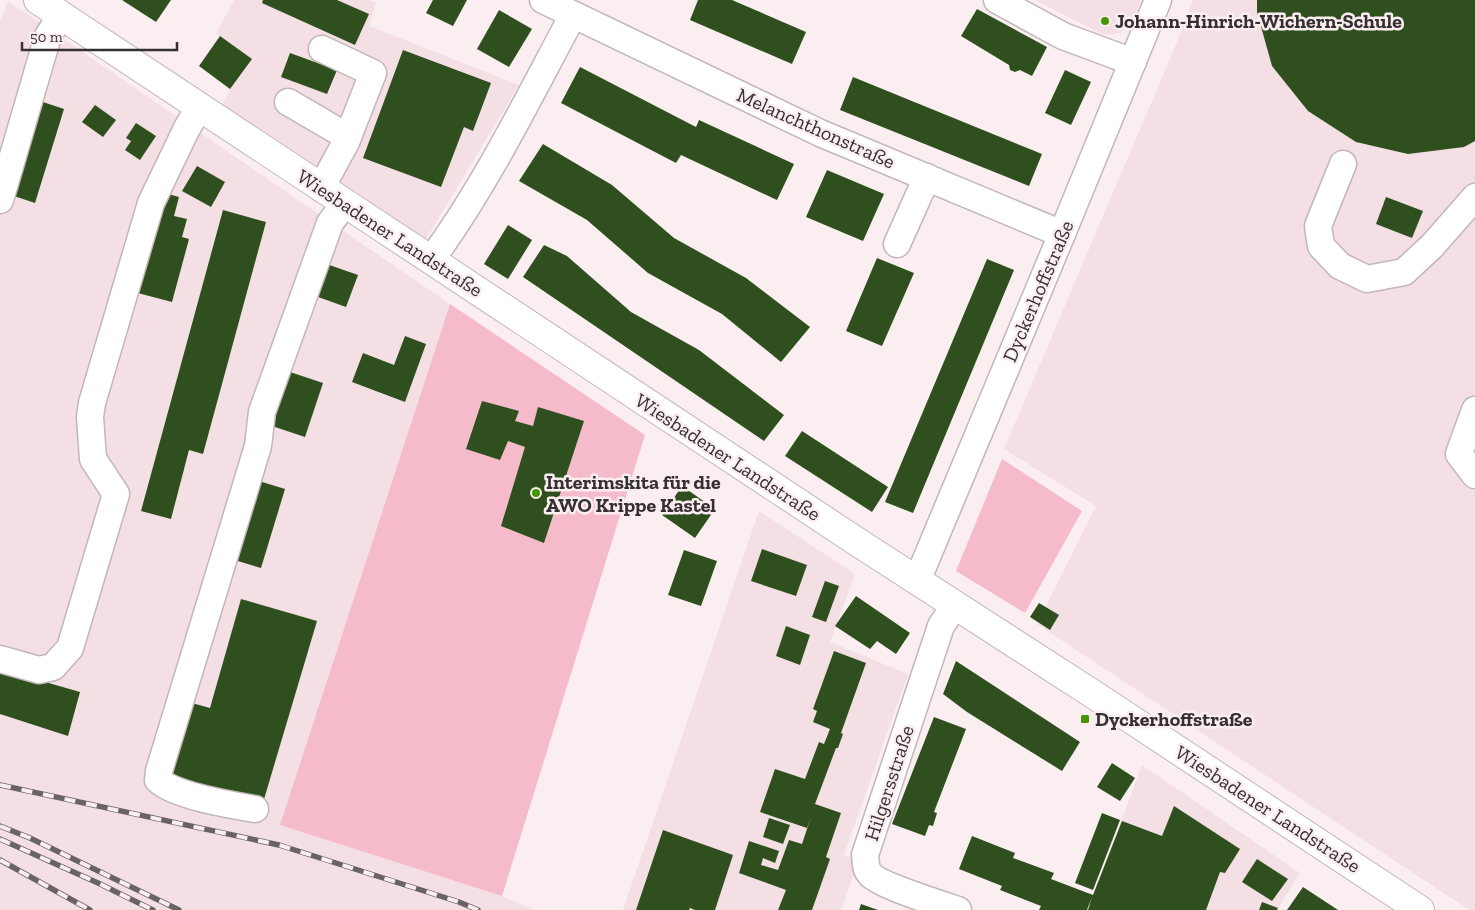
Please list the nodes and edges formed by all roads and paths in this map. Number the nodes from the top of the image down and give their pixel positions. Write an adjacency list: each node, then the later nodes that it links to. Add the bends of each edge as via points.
1 (38, 0): 5 (main road, Wiesbadener Landstraße)
2 (543, 0): 6 (street, Melanchthonstraße)
3 (997, 0): 8 (street, via 1063,36)
4 (1158, 0): 8 (street, Dyckerhoffstraße)
5 (61, 15): 10 (main road, Wiesbadener Landstraße); 16 (street, via 48,36)
6 (574, 15): 13 (street, Melanchthonstraße, via 820,133); 20 (street, via 506,139)
7 (322, 49): 11 (street, via 373,73)
8 (1133, 62): 18 (street, Dyckerhoffstraße)
9 (288, 102): 11 (street)
10 (199, 107): 14 (main road, Wiesbadener Landstraße); 25 (street, via 151,204 92,403 93,459 116,494 70,648 53,667 39,670)
11 (348, 137): 14 (street)
12 (1343, 164): 15 (street, via 1318,226 1321,246 1340,266 1368,279 1404,272)
13 (927, 177): 18 (street, Melanchthonstraße); 19 (street)
14 (321, 188): 17 (main road, Wiesbadener Landstraße)
15 (1475, 197)
16 (0, 200)
17 (344, 203): 20 (main road, Wiesbadener Landstraße); 26 (street, via 330,223 262,412 258,446 158,780 165,786 207,800)
18 (1062, 234): 23 (street, Dyckerhoffstraße)
19 (897, 244)
20 (431, 260): 23 (main road, Wiesbadener Landstraße)
21 (1475, 410): 22 (street, via 1459,454)
22 (1475, 475)
23 (917, 581): 24 (main road, Wiesbadener Landstraße)
24 (955, 605): 27 (street, Hilgersstraße, via 941,626 865,855 869,874 880,882); 28 (main road, Wiesbadener Landstraße)
25 (0, 659)
26 (254, 809)
27 (958, 910)
28 (1420, 910)

